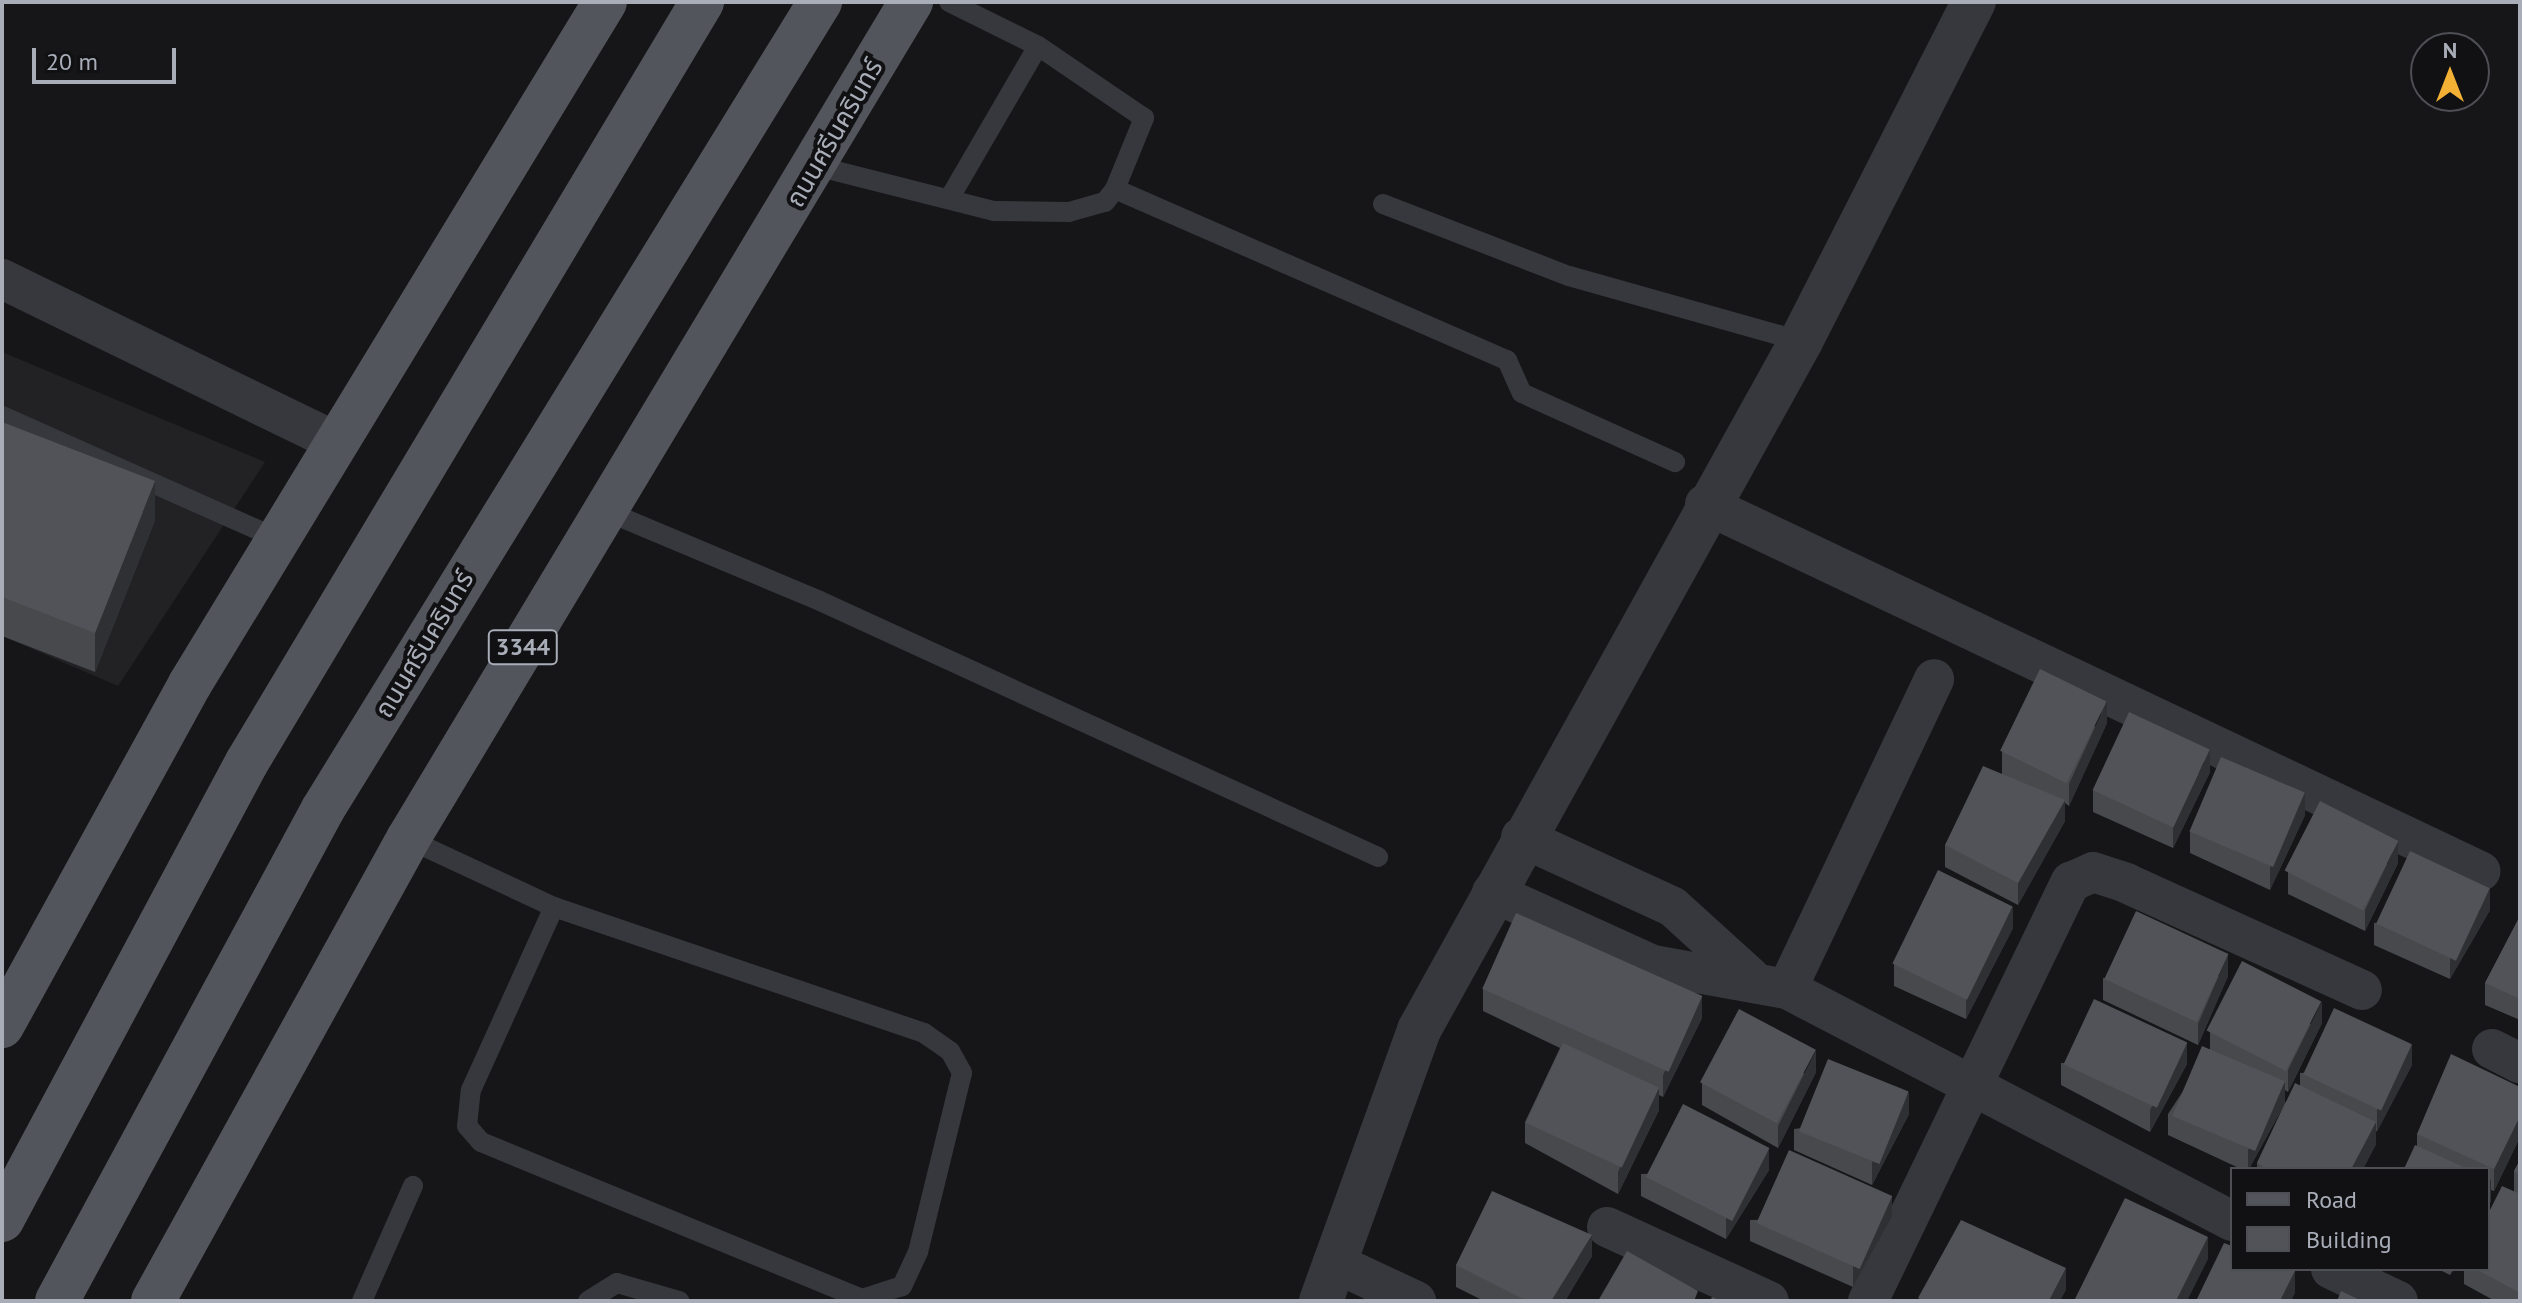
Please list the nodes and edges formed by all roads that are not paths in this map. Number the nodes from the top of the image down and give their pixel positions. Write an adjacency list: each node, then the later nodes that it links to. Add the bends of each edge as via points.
1 (605, 2): 15 (main road)
2 (702, 2): 32 (main road, via 247,762)
3 (820, 2): 37 (main road, ถนนศรีนครินทร์, via 323,809)
4 (911, 2): 8 (main road, ถนนศรีนครินทร์ / 3344)
5 (949, 2): 7 (lane)
6 (1974, 2): 13 (street)
7 (1038, 46): 9 (lane, via 1144,118); 10 (lane)
8 (816, 166): 10 (lane); 18 (main road, ถนนศรีนครินทร์ / 3344)
9 (1115, 189): 10 (lane, via 1105,202 1069,212 994,211); 16 (lane, via 1507,360 1522,393)
10 (949, 199)
11 (1383, 204): 13 (lane, via 1569,276)
12 (2, 279): 15 (street)
13 (1801, 341): 17 (street)
14 (2, 416): 19 (lane)
15 (336, 442): 19 (main road)
16 (1675, 462)
17 (1705, 504): 21 (street); 24 (street)
18 (606, 511): 22 (main road, ถนนศรีนครินทร์ / 3344); 23 (lane, via 820,601)
19 (278, 539): 29 (main road)
20 (1934, 679): 27 (street)
21 (1521, 837): 25 (street); 27 (street, via 1673,907)
22 (408, 839): 26 (lane); 38 (main road, ถนนศรีนครินทร์ / 3344)
23 (1378, 857)
24 (2480, 871)
25 (1492, 892): 27 (street, via 1653,965); 36 (street, via 1419,1030)
26 (554, 907): 26 (lane, via 471,1090 467,1126 481,1142 862,1299 902,1286 918,1252 962,1073 950,1051 924,1033)
27 (1769, 984): 30 (street)
28 (2362, 990): 30 (street, via 2093,872 2071,882)
29 (2, 1026)
30 (1977, 1088): 33 (street); 44 (street)
31 (413, 1186): 39 (lane)
32 (2, 1220)
33 (2230, 1220)
34 (1607, 1227): 43 (street)
35 (2335, 1271): 45 (street)
36 (1327, 1282): 42 (street)
37 (62, 1290)
38 (153, 1301)
39 (362, 1301)
40 (588, 1301): 41 (lane, via 617,1283)
41 (679, 1301)
42 (1416, 1301)
43 (1769, 1301)
44 (1868, 1301)
45 (2398, 1301)

